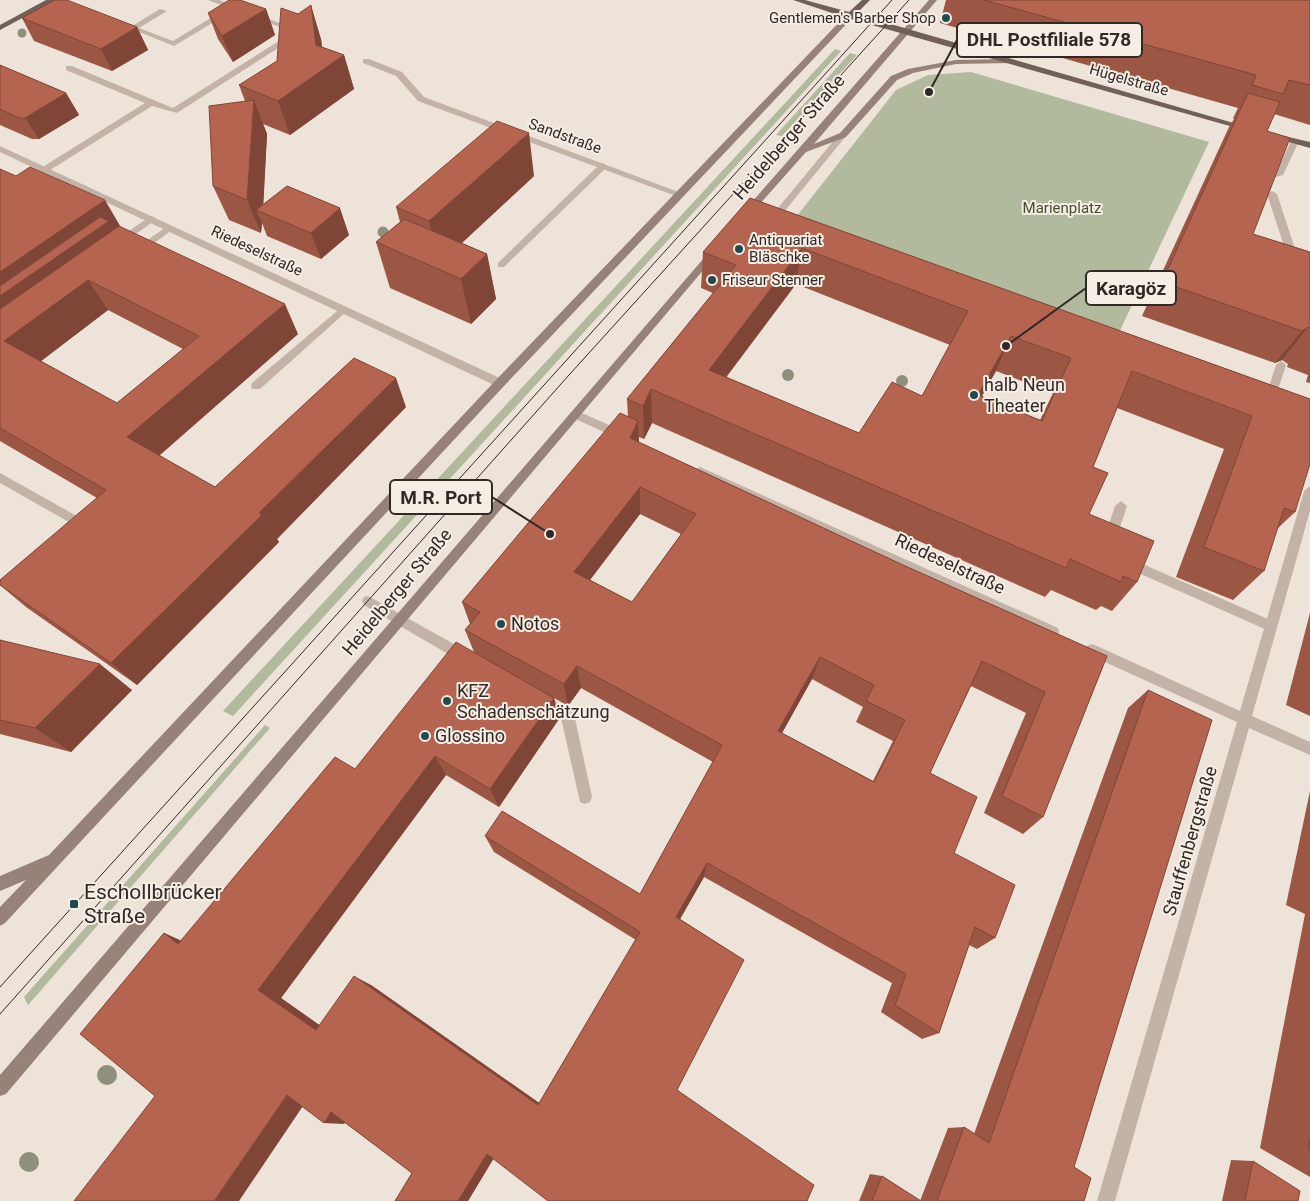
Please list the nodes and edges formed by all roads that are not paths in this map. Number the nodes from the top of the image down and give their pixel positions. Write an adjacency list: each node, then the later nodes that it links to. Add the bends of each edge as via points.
1 (52, 0): 9 (main road)
2 (212, 0): 6 (street)
3 (797, 0): 8 (main road, Hügelstraße)
4 (866, 0): 8 (main road)
5 (933, 0): 10 (main road, Heidelberger Straße)
6 (234, 8): 7 (street, via 174,44 133,28); 14 (street, via 299,32 174,111)
7 (163, 11)
8 (850, 16): 10 (main road, Hügelstraße); 23 (main road, Heidelberger Straße)
9 (0, 28)
10 (906, 32): 11 (main road, Hügelstraße); 19 (main road, Heidelberger Straße)
11 (1009, 61): 15 (main road, via 956,62 911,71 894,78); 16 (main road, Hügelstraße)
12 (366, 62): 20 (street, Sandstraße, via 399,74 421,99)
13 (69, 68): 14 (street)
14 (151, 103): 21 (street)
15 (842, 135): 19 (main road); 26 (street)
16 (1295, 141): 17 (main road, Hügelstraße); 22 (street)
17 (1310, 145)
18 (0, 149): 21 (street, Riedeselstraße)
19 (804, 150): 26 (main road, Heidelberger Straße)
20 (603, 166): 23 (street, Sandstraße); 31 (street)
21 (44, 170): 25 (street, Riedeselstraße)
22 (1279, 175)
23 (679, 194): 35 (main road, Heidelberger Straße)
24 (1272, 194): 32 (street)
25 (150, 219): 27 (street, Riedeselstraße); 29 (street)
26 (758, 222)
27 (169, 228): 30 (street); 33 (street, Riedeselstraße)
28 (720, 245): 38 (main road, Heidelberger Straße)
29 (111, 248)
30 (133, 254)
31 (501, 265)
32 (1298, 274)
33 (343, 309): 35 (street, Riedeselstraße); 36 (street)
34 (1281, 365): 37 (street)
35 (500, 382): 55 (main road, Heidelberger Straße)
36 (256, 386)
37 (1268, 407)
38 (575, 414): 39 (street); 46 (main road, Heidelberger Straße)
39 (634, 440)
40 (687, 465): 48 (street, Riedeselstraße)
41 (0, 478): 44 (street)
42 (1310, 491): 47 (street, Stauffenbergstraße)
43 (1121, 506): 47 (street, via 1111,555)
44 (92, 530)
45 (368, 601): 46 (street)
46 (399, 619): 50 (street); 58 (main road, Heidelberger Straße)
47 (1271, 626): 52 (street, Stauffenbergstraße)
48 (1063, 636)
49 (1080, 644): 52 (street)
50 (473, 661)
51 (532, 695): 54 (street, via 567,714)
52 (1244, 720): 53 (street); 59 (street, Stauffenbergstraße)
53 (1310, 749)
54 (585, 797)
55 (54, 858): 56 (main road); 57 (main road, Heidelberger Straße)
56 (0, 884)
57 (0, 918)
58 (0, 1088)
59 (1106, 1201)

